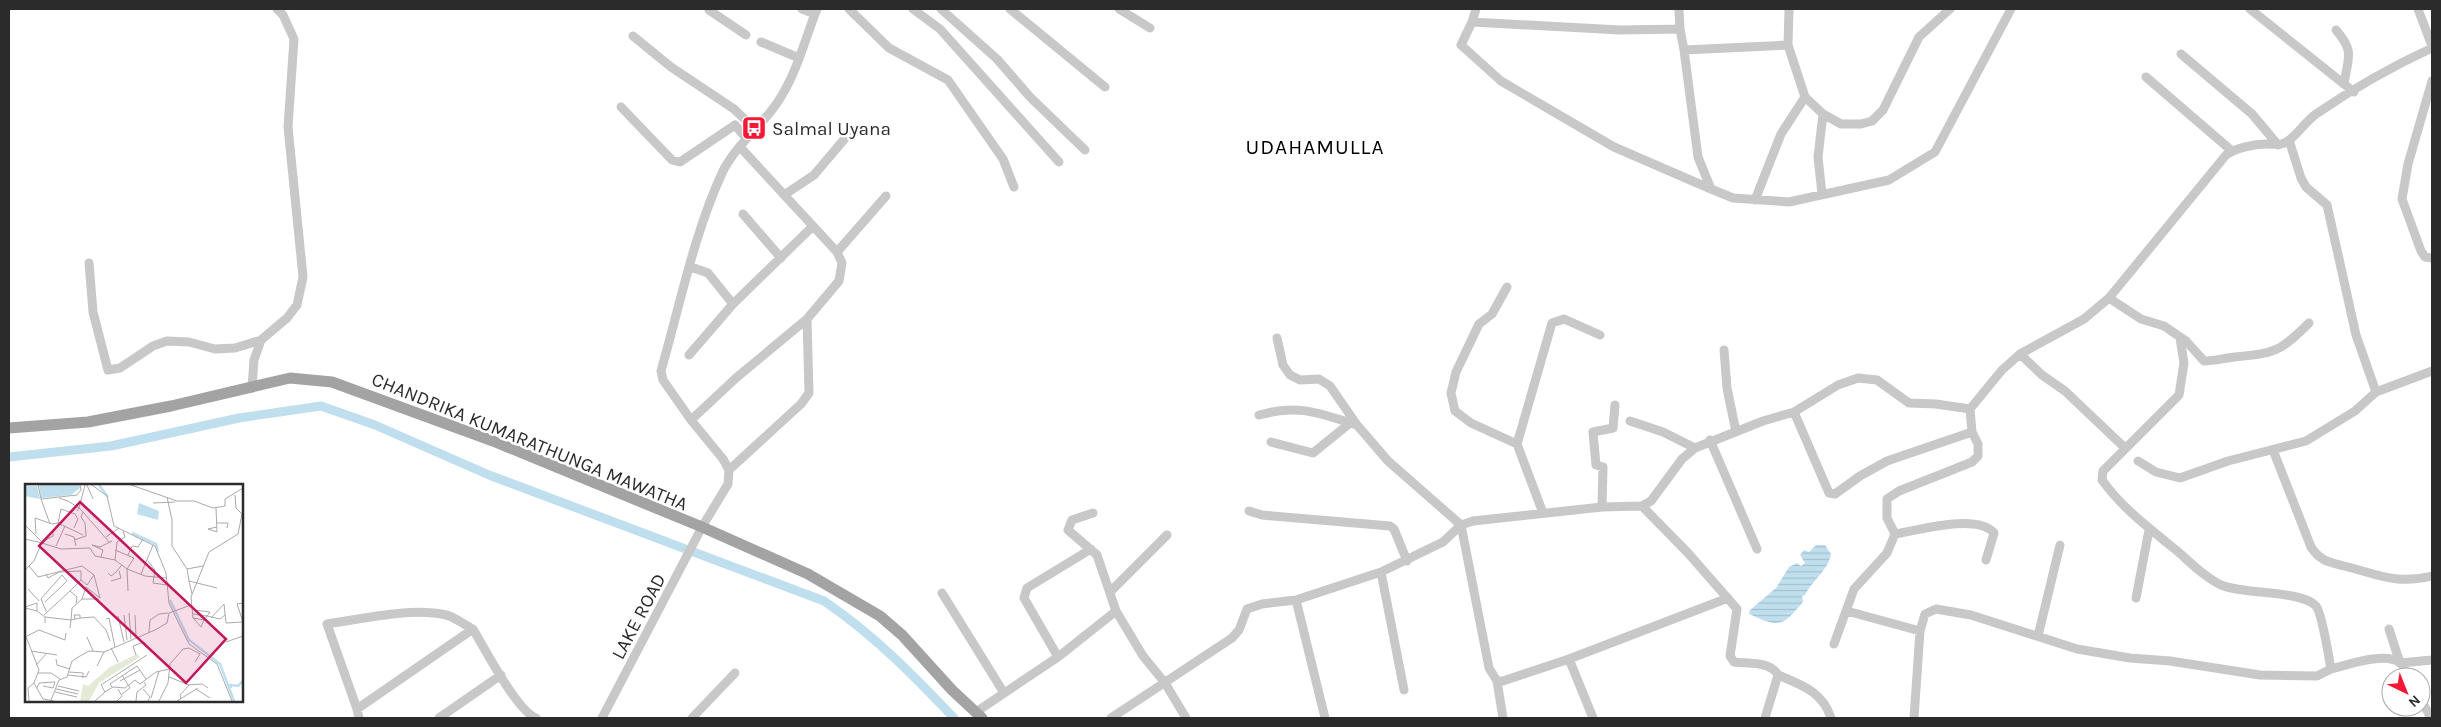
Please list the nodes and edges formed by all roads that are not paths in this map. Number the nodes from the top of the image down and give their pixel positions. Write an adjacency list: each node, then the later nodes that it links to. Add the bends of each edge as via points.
1 (277, 9): 67 (street, via 294,39 288,127 303,277 297,305)
2 (708, 9): 21 (street)
3 (802, 9): 16 (street)
4 (849, 9): 46 (street, via 889,48 948,80 1003,159)
5 (913, 9): 45 (street, via 940,29)
6 (941, 9): 43 (street, via 997,59 1030,97)
7 (1010, 9): 32 (street)
8 (1119, 9): 18 (street)
9 (1476, 9): 17 (street)
10 (1679, 9): 19 (street)
11 (1789, 9): 24 (street)
12 (1950, 9): 36 (street, via 1919,37 1884,110 1872,121 1841,124)
13 (2011, 9): 48 (street, via 1935,152 1889,180)
14 (2250, 9): 31 (street)
15 (2418, 9): 25 (street)
16 (816, 12): 28 (street)
17 (1472, 22): 19 (street, via 1620,30); 47 (street, via 1461,45 1501,81 1614,147)
18 (1150, 28)
19 (1680, 29): 26 (street)
20 (2336, 30): 31 (street, via 2350,51)
21 (746, 35)
22 (633, 36): 37 (street, via 734,109)
23 (761, 42): 28 (street)
24 (1788, 45): 26 (street); 34 (street)
25 (2432, 47): 33 (street)
26 (1684, 50): 47 (street, via 1698,157)
27 (2181, 54): 41 (street, via 2252,114)
28 (800, 58): 37 (street, via 776,105)
29 (2146, 77): 44 (street)
30 (2432, 81): 56 (street, via 2408,164 2402,199 2421,251 2425,257)
31 (2344, 84): 33 (street)
32 (1105, 87)
33 (2354, 92): 40 (street, via 2311,118)
34 (1805, 97): 36 (street); 51 (street, via 1782,134)
35 (621, 107): 39 (street, via 672,160 680,162 735,125)
36 (1822, 114): 48 (street, via 1818,157)
37 (754, 128): 39 (street)
38 (847, 136): 49 (street, via 814,175)
39 (746, 138): 42 (street)
40 (2289, 140): 41 (street); 73 (street, via 2306,187 2327,205 2356,335)
41 (2278, 145): 44 (street, via 2265,144)
42 (740, 147): 49 (street); 58 (street, via 724,169 706,209)
43 (1085, 150)
44 (2232, 151): 60 (street)
45 (1059, 162)
46 (1014, 187)
47 (1711, 189): 51 (street, via 1733,198)
48 (1822, 194): 51 (street, via 1789,202)
49 (784, 195): 53 (street)
50 (886, 196): 54 (street)
51 (1755, 200)
52 (743, 214): 55 (street)
53 (812, 226): 54 (street); 55 (street)
54 (837, 252): 62 (street, via 842,263 839,281)
55 (780, 258): 61 (street)
56 (2432, 258)
57 (89, 263): 67 (street, via 93,312 108,370 120,368 167,341 189,342 215,349 235,348)
58 (690, 267): 61 (street, via 708,273); 78 (street, via 661,371 663,380)
59 (1507, 287): 86 (street, via 1492,314 1479,324 1456,372 1451,393 1455,411 1470,423)
60 (2109, 298): 66 (street, via 2141,319 2164,326); 70 (street, via 2084,319)
61 (733, 304): 69 (street)
62 (807, 319): 78 (street); 91 (street, via 809,393)
63 (2309, 323): 66 (street, via 2275,352 2217,362 2204,361)
64 (1600, 335): 86 (street, via 1564,319 1552,323)
65 (1277, 338): 80 (street, via 1282,365 1290,375 1300,380 1319,379 1330,386)
66 (2180, 338): 88 (street, via 2184,363 2179,395)
67 (261, 340): 72 (street, via 254,360)
68 (1724, 350): 82 (street, via 1727,388)
69 (689, 354)
70 (2020, 354): 75 (street, via 2002,370); 88 (street)
71 (2432, 371): 73 (street)
72 (252, 387): 81 (main road, CHANDRIKA KUMARATHUNGA MAWATHA, via 88,422); 99 (main road, CHANDRIKA KUMARATHUNGA MAWATHA, via 290,378 332,382 492,441)
73 (2376, 392): 89 (street, via 2368,402 2324,432)
74 (1615, 405): 93 (street, via 1613,428 1593,432 1596,465 1603,467)
75 (1970, 409): 76 (street, via 1910,403 1877,380 1858,378 1838,385); 83 (street)
76 (1794, 412): 82 (street); 83 (street, via 1829,493 1835,494 1887,461)
77 (1259, 415): 80 (street, via 1298,409)
78 (691, 420): 91 (street, via 724,459)
79 (1630, 421): 87 (street, via 1664,432)
80 (1354, 424): 85 (street, via 1313,452); 97 (street, via 1388,461)
81 (9, 428)
82 (1736, 432): 84 (street)
83 (1972, 432): 100 (street, via 1978,444 1978,456 1972,462 1899,491 1887,499 1887,518)
84 (1710, 440): 87 (street); 104 (street)
85 (1271, 442)
86 (1517, 444): 96 (street)
87 (1695, 448): 92 (street, via 1682,459 1651,500)
88 (2125, 448): 98 (street, via 2103,471 2102,480 2113,496)
89 (2273, 450): 90 (street, via 2180,478 2156,472); 108 (street, via 2311,547 2322,560 2388,579 2416,580)
90 (2138, 461)
91 (729, 470): 99 (street, LAKE ROAD, via 728,484)
92 (1642, 506): 93 (street); 111 (street)
93 (1602, 507): 96 (street)
94 (1248, 510): 106 (street, via 1262,515 1390,526)
95 (1093, 513): 103 (street, via 1068,524 1068,530)
96 (1543, 513): 97 (street, via 1473,520)
97 (1460, 525): 106 (street, via 1444,542); 130 (street, via 1489,668)
98 (2150, 530): 112 (street); 126 (street, via 2221,584 2247,592 2309,600 2318,608)
99 (700, 532): 135 (main road, CHANDRIKA KUMARATHUNGA MAWATHA, via 808,574 880,616); 138 (street, LAKE ROAD)
100 (1894, 534): 105 (street, via 1970,522 1994,533); 115 (street, via 1887,553 1854,589)
101 (1167, 535): 109 (street)
102 (2060, 545): 119 (street)
103 (1091, 549): 109 (street, via 1097,555); 121 (street, via 1024,592 1024,598)
104 (1757, 549)
105 (1986, 560)
106 (1407, 562): 107 (street)
107 (1381, 572): 113 (street); 132 (street)
108 (2432, 576)
109 (1110, 592): 114 (street)
110 (942, 594): 133 (street)
111 (1728, 598): 122 (street); 129 (street, via 1737,609 1730,656 1734,662 1774,668)
112 (2136, 598)
113 (1296, 600): 131 (street, via 1247,609 1240,630 1232,638); 142 (street)
114 (1116, 611): 121 (street); 131 (street, via 1142,656)
115 (1847, 611): 118 (street); 120 (street)
116 (473, 629): 128 (street); 134 (street); 134 (street, via 447,615 431,613 327,624)
117 (2389, 629): 124 (street)
118 (1920, 631): 119 (street, via 1925,614 1936,609 1971,615); 147 (street)
119 (2038, 636): 126 (street, via 2077,649 2260,675 2317,676)
120 (1834, 644)
121 (1058, 657): 133 (street)
122 (1568, 659): 130 (street, via 1503,681); 144 (street)
123 (2432, 660): 124 (street)
124 (2400, 663): 125 (street); 126 (street, via 2376,659)
125 (2402, 667)
126 (2331, 669)
127 (735, 673): 139 (street)
128 (501, 675): 136 (street); 137 (street)
129 (1778, 675): 145 (street); 146 (street, via 1823,699)
130 (1497, 680): 143 (street)
131 (1165, 683): 140 (street); 141 (street)
132 (1404, 690)
133 (1004, 693): 135 (street)
134 (358, 714)
135 (979, 715)
136 (438, 718)
137 (531, 718)
138 (602, 718)
139 (692, 718)
140 (1111, 718)
141 (1186, 718)
142 (1325, 718)
143 (1503, 718)
144 (1593, 718)
145 (1765, 718)
146 (1831, 718)
147 (1914, 718)

